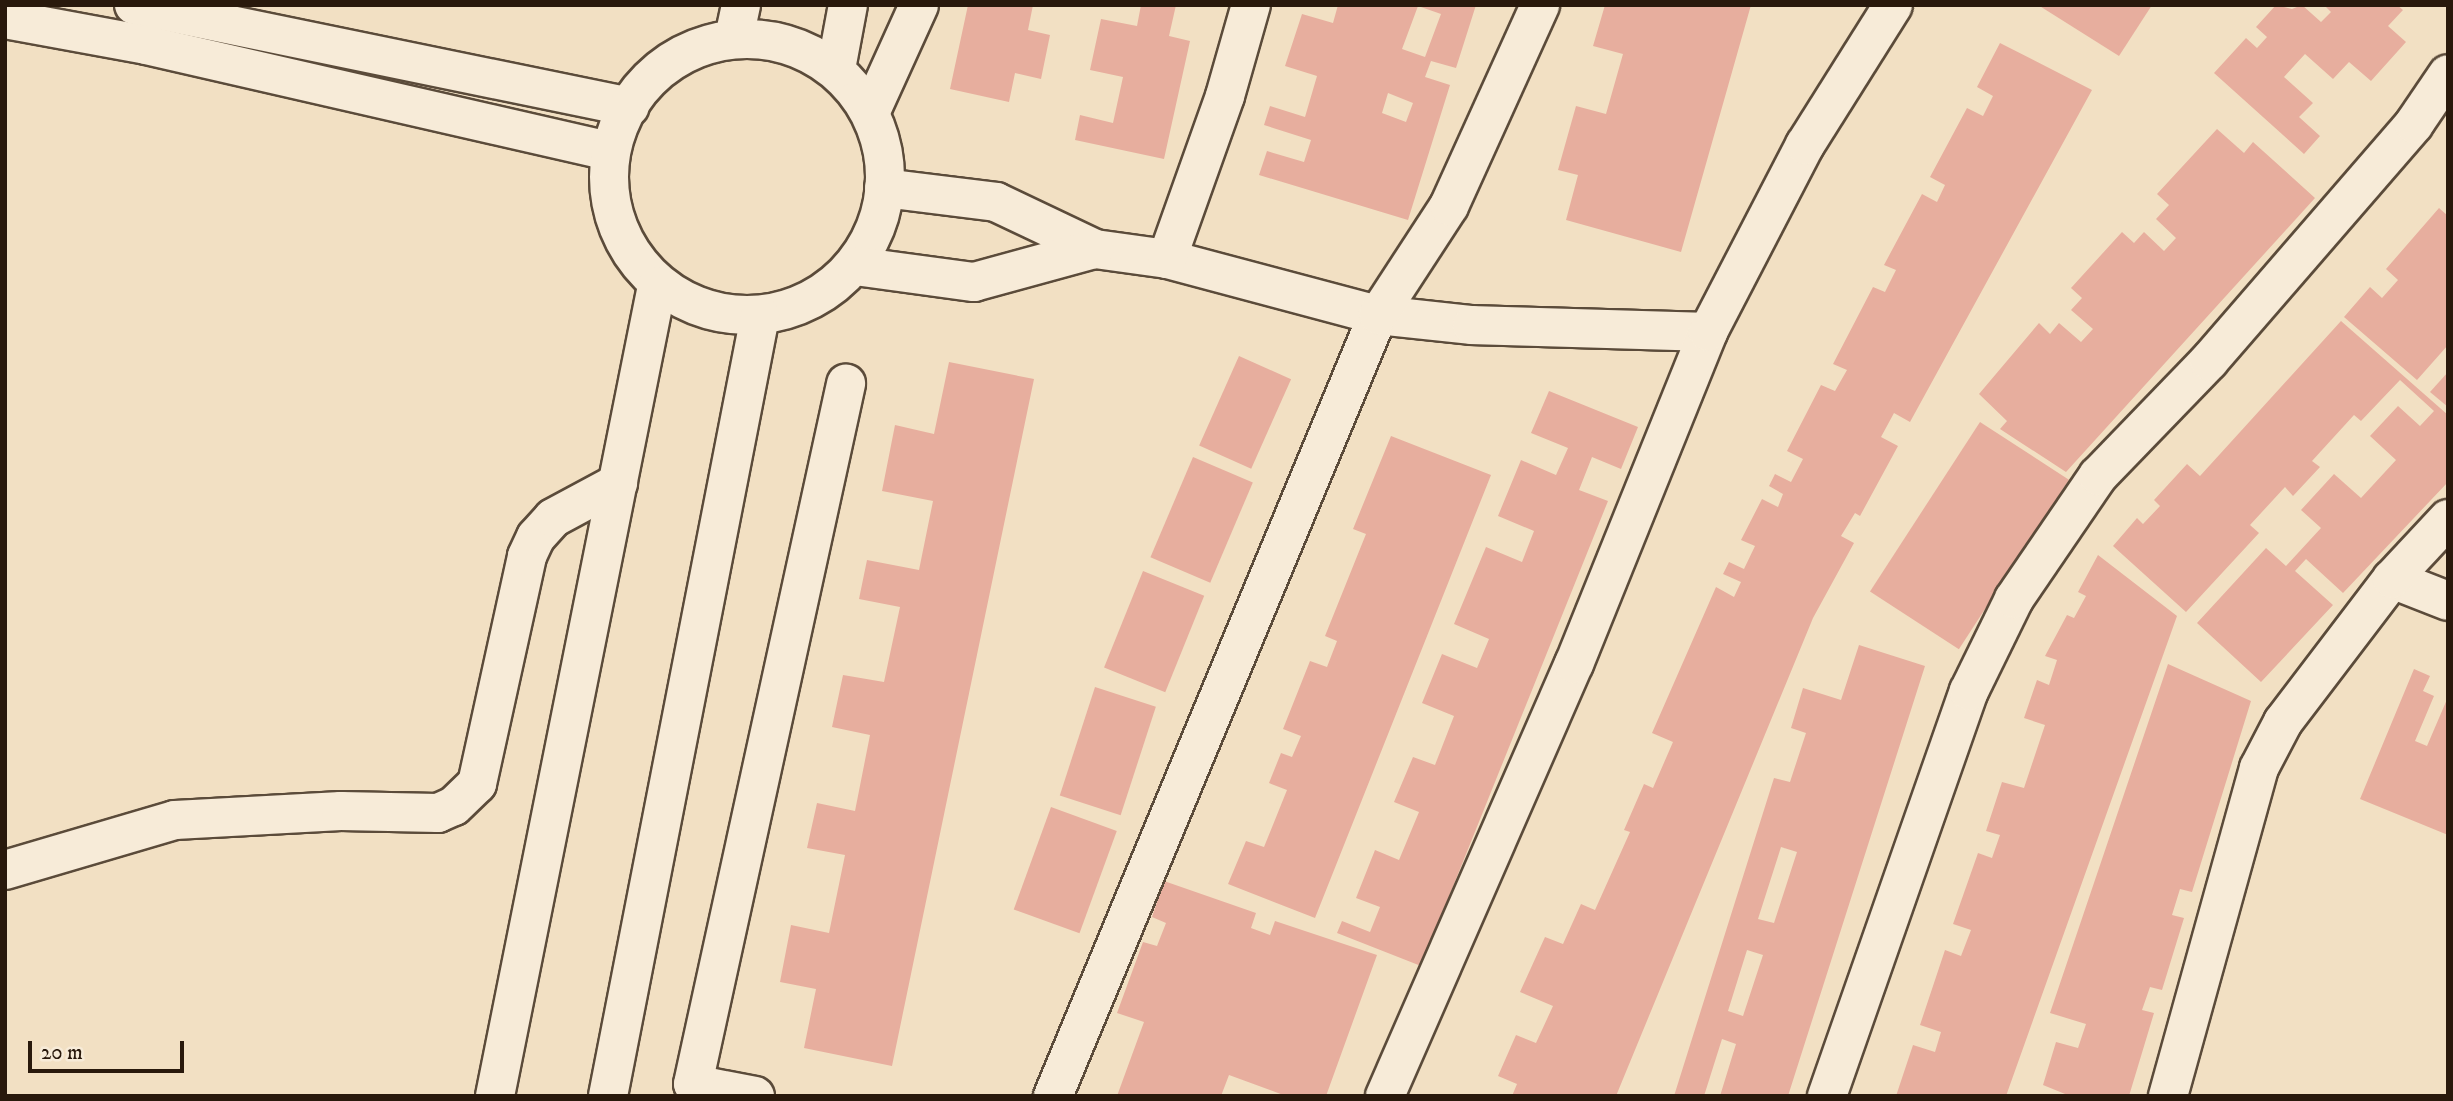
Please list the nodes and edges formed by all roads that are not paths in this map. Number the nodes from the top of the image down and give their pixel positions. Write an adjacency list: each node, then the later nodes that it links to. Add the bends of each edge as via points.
1 (848, 5): 9 (street)
2 (919, 5): 12 (street)
3 (1251, 5): 16 (street, via 1225,96)
4 (1540, 5): 19 (street, via 1449,206)
5 (1893, 5): 21 (street, via 1805,145)
6 (156, 7): 11 (street)
7 (5, 19): 13 (street, via 146,45)
8 (737, 22): 9 (street); 11 (street, via 681,54 639,89)
9 (836, 69): 12 (street)
10 (2448, 74): 33 (street, via 2414,124 2209,361 2098,476 2014,598 1969,691)
11 (630, 107): 13 (street)
12 (871, 111): 14 (street, via 887,163)
13 (610, 151): 18 (street, via 607,192 623,243)
14 (884, 188): 15 (street, via 996,202); 17 (street, via 881,218)
15 (1095, 249): 16 (street); 17 (street, via 974,282)
16 (1167, 259): 19 (street)
17 (855, 266): 20 (street, via 813,300)
18 (657, 286): 20 (street, via 706,311); 23 (street)
19 (1378, 315): 21 (street, via 1472,325); 31 (street)
20 (760, 316): 29 (street)
21 (1708, 332): 32 (street, via 1574,664)
22 (846, 384): 30 (street, via 693,1084)
23 (618, 483): 27 (street, via 553,518 536,537 527,556 480,774 468,795 454,806 438,813 341,811 175,820); 28 (street)
24 (2448, 519): 25 (street)
25 (2392, 579): 26 (street); 34 (street, via 2283,722 2259,768)
26 (2448, 601)
27 (5, 870)
28 (495, 1096)
29 (608, 1096)
30 (755, 1096)
31 (1053, 1096)
32 (1385, 1096)
33 (1827, 1096)
34 (2168, 1096)

